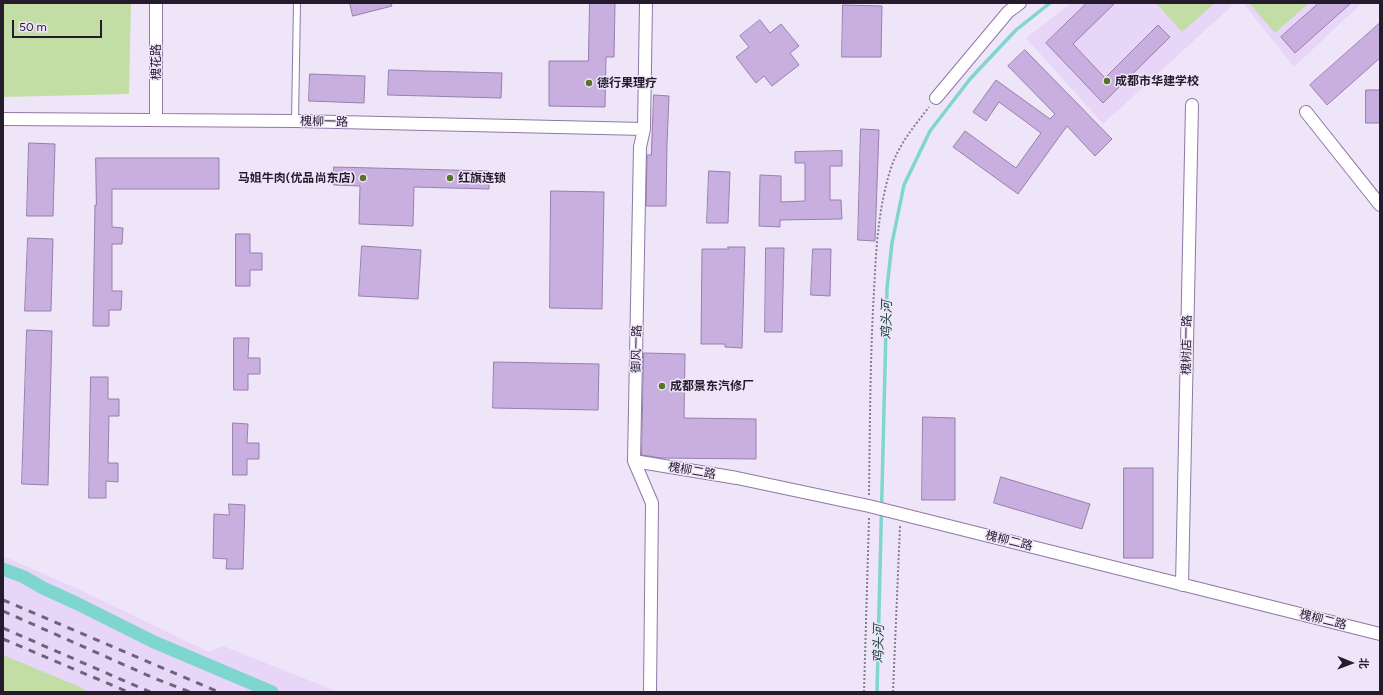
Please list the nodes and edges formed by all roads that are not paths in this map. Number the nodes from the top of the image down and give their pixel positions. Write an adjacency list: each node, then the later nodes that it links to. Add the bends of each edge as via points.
1 (156, 3): 9 (street, 槐花路)
2 (297, 3): 10 (lane)
3 (646, 3): 11 (street, 御风一路)
4 (1020, 3): 5 (street, via 1008,12)
5 (936, 98)
6 (1192, 105): 14 (street, 槐树店一路)
7 (1306, 112): 12 (street)
8 (3, 119): 9 (street, 槐柳一路)
9 (156, 120): 10 (street, 槐柳一路)
10 (295, 121): 11 (street, 槐柳一路)
11 (644, 129): 13 (street, 御风一路, via 640,147)
12 (1380, 205)
13 (634, 461): 14 (street, 槐柳二路, via 737,478 900,513); 16 (street, 御风一路, via 652,503)
14 (1182, 585): 15 (street, 槐柳二路)
15 (1380, 634)
16 (650, 692)

